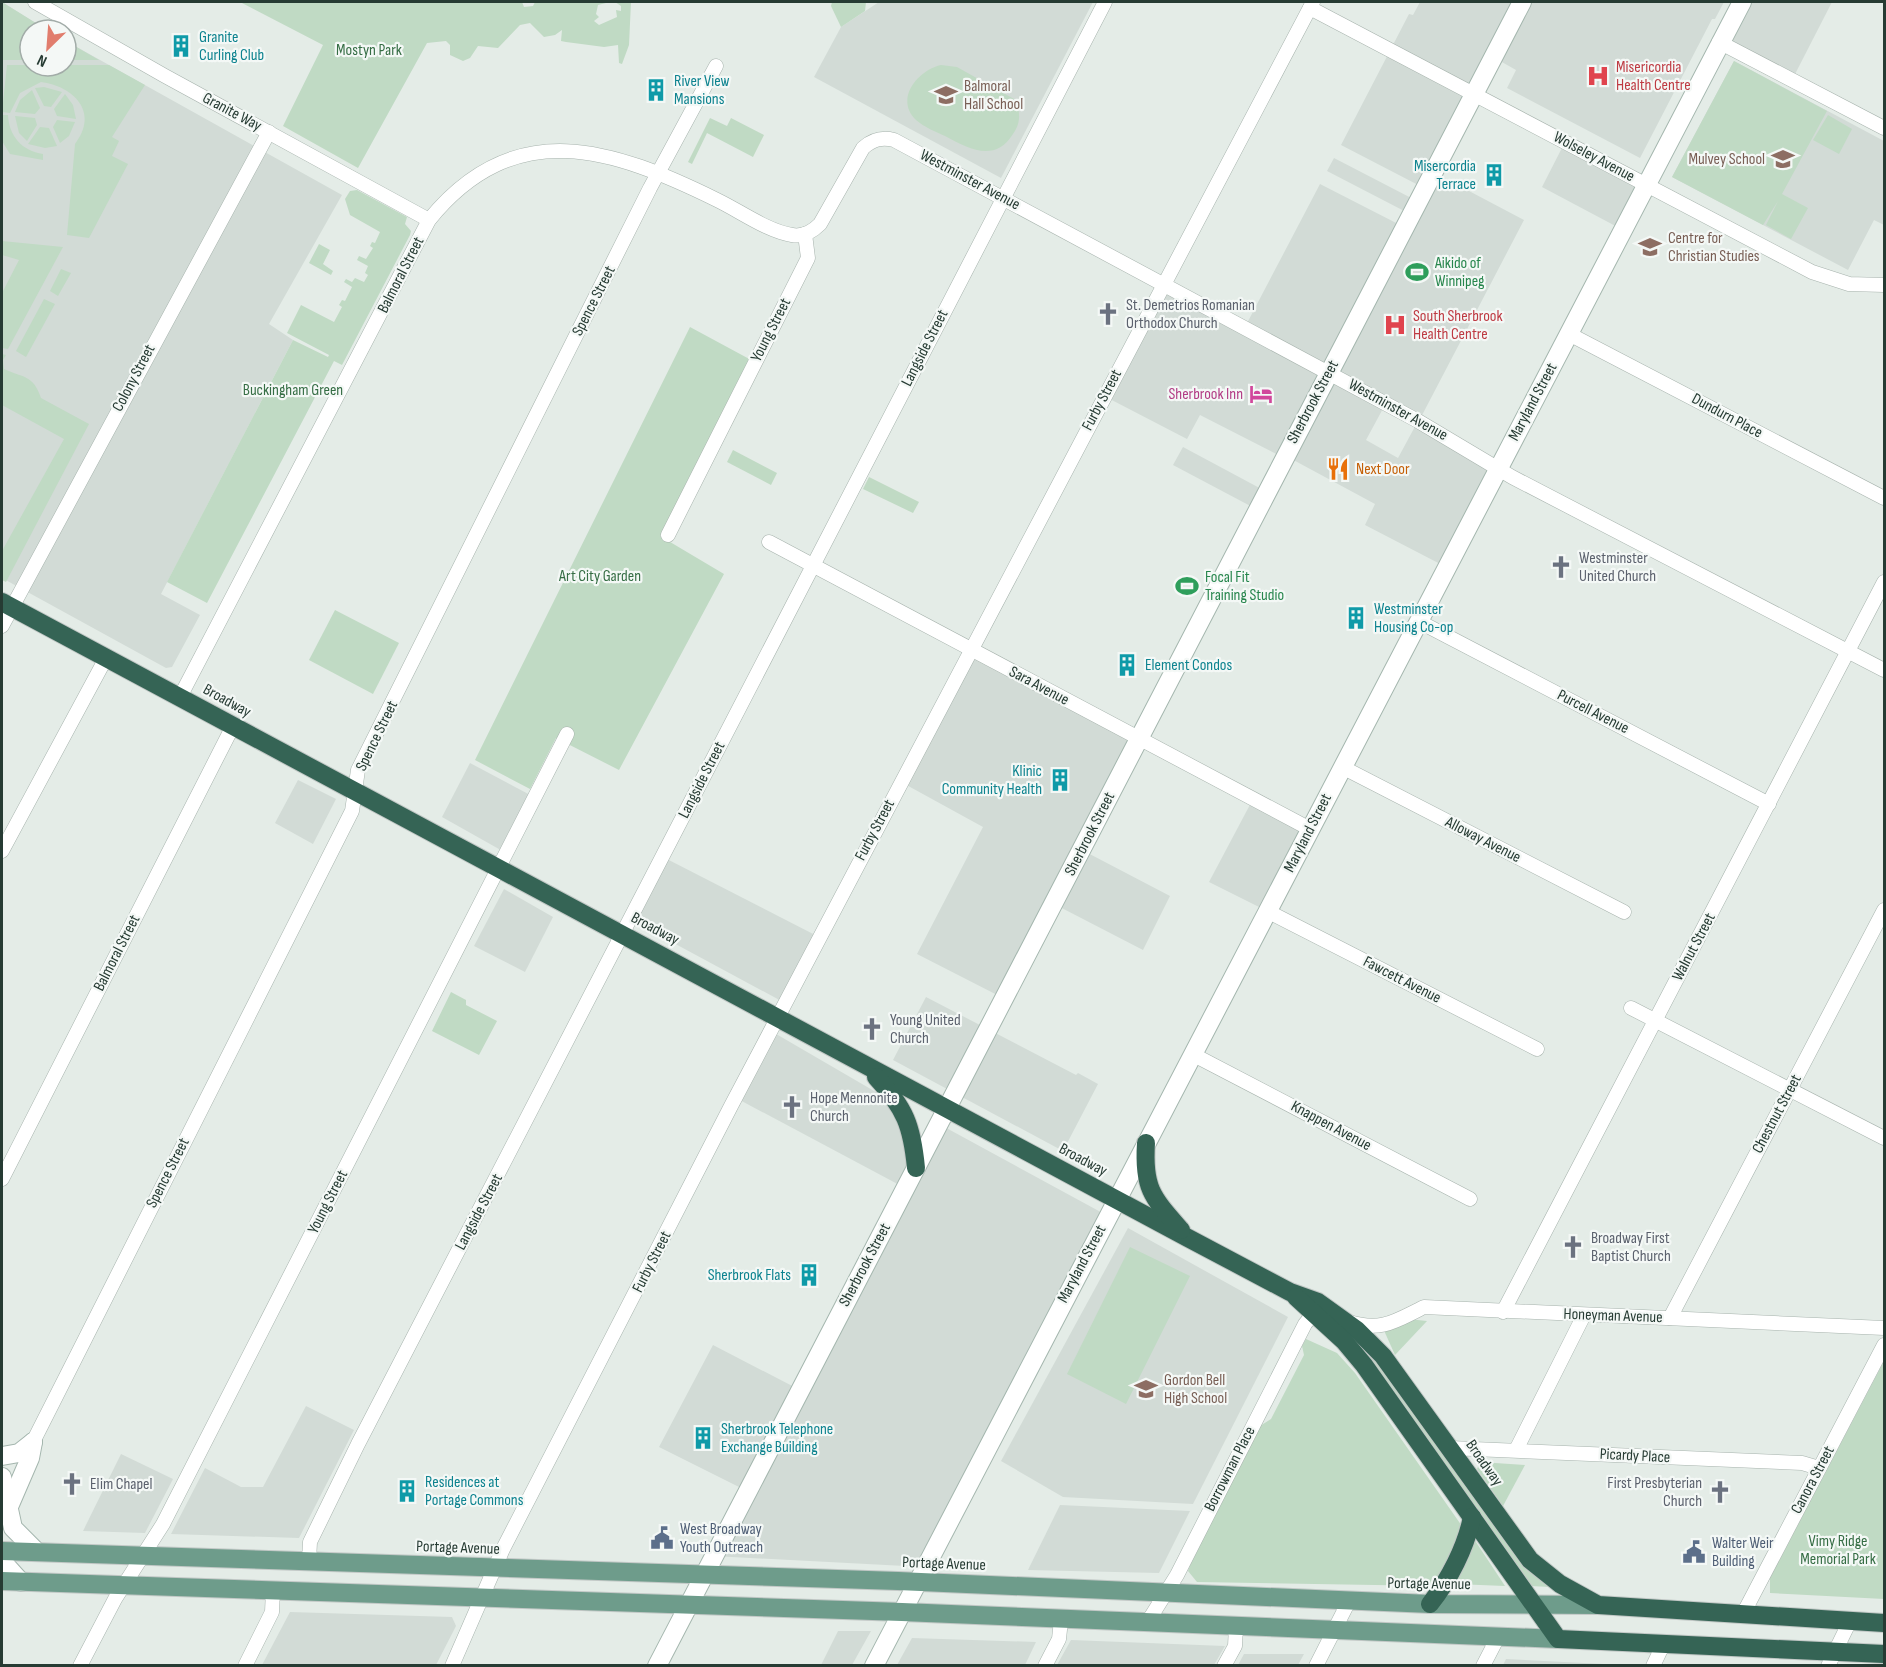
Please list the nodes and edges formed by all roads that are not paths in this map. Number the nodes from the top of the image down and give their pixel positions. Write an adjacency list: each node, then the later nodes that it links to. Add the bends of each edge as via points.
1 (35, 2): 10 (street, Granite Way)
2 (1104, 2): 13 (street, Langside Street)
3 (1522, 2): 8 (main road, Sherbrook Street)
4 (1742, 2): 6 (main road, Maryland Street)
5 (1312, 4): 8 (street, Wolseley Avenue); 16 (street, Furby Street)
6 (1719, 42): 9 (street); 12 (main road, Maryland Street)
7 (716, 66): 11 (street, Spence Street)
8 (1473, 94): 12 (street, Wolseley Avenue); 19 (main road, Sherbrook Street)
9 (1884, 128)
10 (269, 132): 14 (street, Granite Way); 26 (street, Colony Street)
11 (658, 174): 14 (street, Balmoral Street, via 589,152 521,156 478,175); 15 (street, Balmoral Street, via 786,234); 38 (street, Spence Street, via 358,770)
12 (1647, 185): 17 (street, Wolseley Avenue, via 1821,276 1849,284); 18 (main road, Maryland Street)
13 (1002, 197): 15 (street, Westminster Avenue, via 894,140 879,138 863,148 824,219); 16 (street, Westminster Avenue); 24 (street, Langside Street)
14 (429, 220): 33 (street, Balmoral Street)
15 (805, 234): 22 (street, Young Street, via 808,258)
16 (1164, 284): 19 (street, Westminster Avenue); 29 (street, Furby Street)
17 (1884, 285)
18 (1569, 334): 20 (main road, Maryland Street); 21 (street, Dundurn Place)
19 (1329, 373): 20 (street, Westminster Avenue); 36 (main road, Sherbrook Street)
20 (1498, 467): 27 (main road, Maryland Street); 30 (street, Westminster Avenue)
21 (1884, 498)
22 (668, 535)
23 (769, 542): 24 (street, Sara Avenue)
24 (813, 566): 29 (street, Sara Avenue); 46 (street, Langside Street)
25 (1884, 582): 30 (street, Walnut Street)
26 (7, 604): 28 (street, Colony Street); 31 (highway, Broadway)
27 (1418, 621): 37 (main road, Maryland Street); 39 (street, Purcell Avenue)
28 (2, 626)
29 (970, 650): 36 (street, Sara Avenue); 48 (street, Furby Street)
30 (1848, 651): 32 (street, Westminster Avenue); 39 (street, Walnut Street)
31 (106, 658): 33 (highway, Broadway); 41 (street)
32 (1884, 670)
33 (180, 697): 34 (highway, Broadway)
34 (233, 726): 38 (highway, Broadway); 58 (street, Balmoral Street)
35 (567, 734): 42 (street, Young Street)
36 (1139, 739): 40 (street, Sara Avenue); 54 (main road, Sherbrook Street)
37 (1342, 767): 40 (main road, Maryland Street); 45 (street, Alloway Avenue)
38 (355, 792): 42 (highway, Broadway); 70 (street, Spence Street, via 352,811)
39 (1769, 804): 49 (street, Walnut Street)
40 (1310, 829): 44 (main road, Maryland Street)
41 (2, 851)
42 (498, 868): 46 (highway, Broadway); 80 (street, Young Street)
43 (1884, 910): 53 (street, Chestnut Street)
44 (1267, 911): 50 (street, Fawcett Avenue); 51 (main road, Maryland Street)
45 (1624, 912)
46 (624, 935): 48 (highway, Broadway); 82 (street, Langside Street, via 358,1444 310,1542)
47 (1631, 1008): 49 (street)
48 (777, 1018): 52 (highway, Broadway); 83 (street, Furby Street)
49 (1656, 1020): 53 (street); 63 (street, Walnut Street)
50 (1536, 1049)
51 (1192, 1054): 56 (main road, Maryland Street); 60 (street, Knappen Avenue)
52 (867, 1066): 54 (highway, Broadway); 57 (highway, via 895,1096 907,1117)
53 (1790, 1090): 55 (street); 66 (street, Chestnut Street)
54 (947, 1110): 57 (main road, Sherbrook Street); 59 (highway, Broadway)
55 (1884, 1138)
56 (1146, 1143): 59 (main road, Maryland Street); 61 (highway, via 1146,1181 1159,1204)
57 (916, 1168): 84 (main road, Sherbrook Street)
58 (2, 1179)
59 (1116, 1199): 61 (highway, Broadway); 87 (main road, Maryland Street)
60 (1470, 1199)
61 (1188, 1238): 62 (highway, Broadway)
62 (1290, 1292): 64 (highway, Broadway); 67 (highway, Broadway, via 1318,1302)
63 (1503, 1312): 65 (street, Honeyman Avenue); 67 (street, Honeyman Avenue, via 1424,1307 1378,1327)
64 (1313, 1314): 77 (highway, Broadway, via 1364,1365); 90 (street, Borrowman Place)
65 (1584, 1315): 66 (street, Honeyman Avenue); 72 (street)
66 (1670, 1318): 68 (street, Honeyman Avenue)
67 (1346, 1321): 71 (highway, Broadway, via 1383,1356)
68 (1884, 1328)
69 (1884, 1345): 74 (street, Canora Street)
70 (33, 1442): 73 (main road, via 20,1453); 76 (main road)
71 (1450, 1448): 72 (street, Picardy Place); 96 (highway, Broadway, via 1530,1560 1560,1584)
72 (1516, 1450): 74 (street, Picardy Place, via 1802,1463)
73 (2, 1456)
74 (1819, 1468): 98 (street, Canora Street)
75 (2, 1477): 76 (main road)
76 (8, 1509): 79 (main road, via 13,1528)
77 (1472, 1517): 93 (highway, via 1469,1532); 94 (highway, Broadway)
78 (2, 1551): 79 (main road, Portage Avenue)
79 (36, 1551): 80 (main road, Portage Avenue)
80 (146, 1555): 82 (main road, Portage Avenue); 88 (street, Young Street)
81 (2, 1561): 86 (main road)
82 (309, 1561): 83 (main road, Portage Avenue)
83 (495, 1569): 84 (main road, Portage Avenue); 91 (street, Furby Street)
84 (703, 1575): 87 (main road, Portage Avenue); 95 (main road, Sherbrook Street)
85 (2, 1581): 86 (main road)
86 (21, 1582): 88 (main road)
87 (917, 1582): 90 (main road, Portage Avenue); 97 (main road, Maryland Street)
88 (124, 1585): 89 (main road); 110 (street, Young Street)
89 (273, 1590): 91 (main road); 111 (street, via 272,1612)
90 (1166, 1593): 92 (main road, Portage Avenue); 101 (street, Borrowman Place)
91 (483, 1598): 95 (main road); 112 (street, Furby Street)
92 (1349, 1601): 93 (main road, Portage Avenue); 104 (street)
93 (1430, 1604): 94 (main road, Portage Avenue)
94 (1534, 1604): 96 (main road, Portage Avenue); 106 (highway, Broadway)
95 (688, 1605): 97 (main road); 113 (main road, Sherbrook Street)
96 (1598, 1605): 98 (highway, Portage Avenue)
97 (902, 1612): 99 (main road); 114 (main road, Maryland Street)
98 (1742, 1616): 100 (highway, Portage Avenue)
99 (1060, 1620): 101 (main road); 115 (street, via 1059,1639)
100 (1850, 1621): 102 (highway, Portage Avenue); 109 (street)
101 (1147, 1623): 103 (main road)
102 (1884, 1623)
103 (1236, 1627): 104 (main road); 116 (street, via 1234,1646)
104 (1334, 1630): 105 (main road); 117 (street)
105 (1498, 1637): 106 (main road); 118 (street)
106 (1558, 1639): 107 (highway)
107 (1663, 1645): 109 (highway); 119 (street)
108 (1884, 1654): 109 (highway)
109 (1831, 1659)
110 (80, 1665)
111 (245, 1665)
112 (452, 1665)
113 (657, 1665)
114 (874, 1665)
115 (1045, 1665)
116 (1224, 1665)
117 (1316, 1665)
118 (1484, 1665)
119 (1653, 1665)

